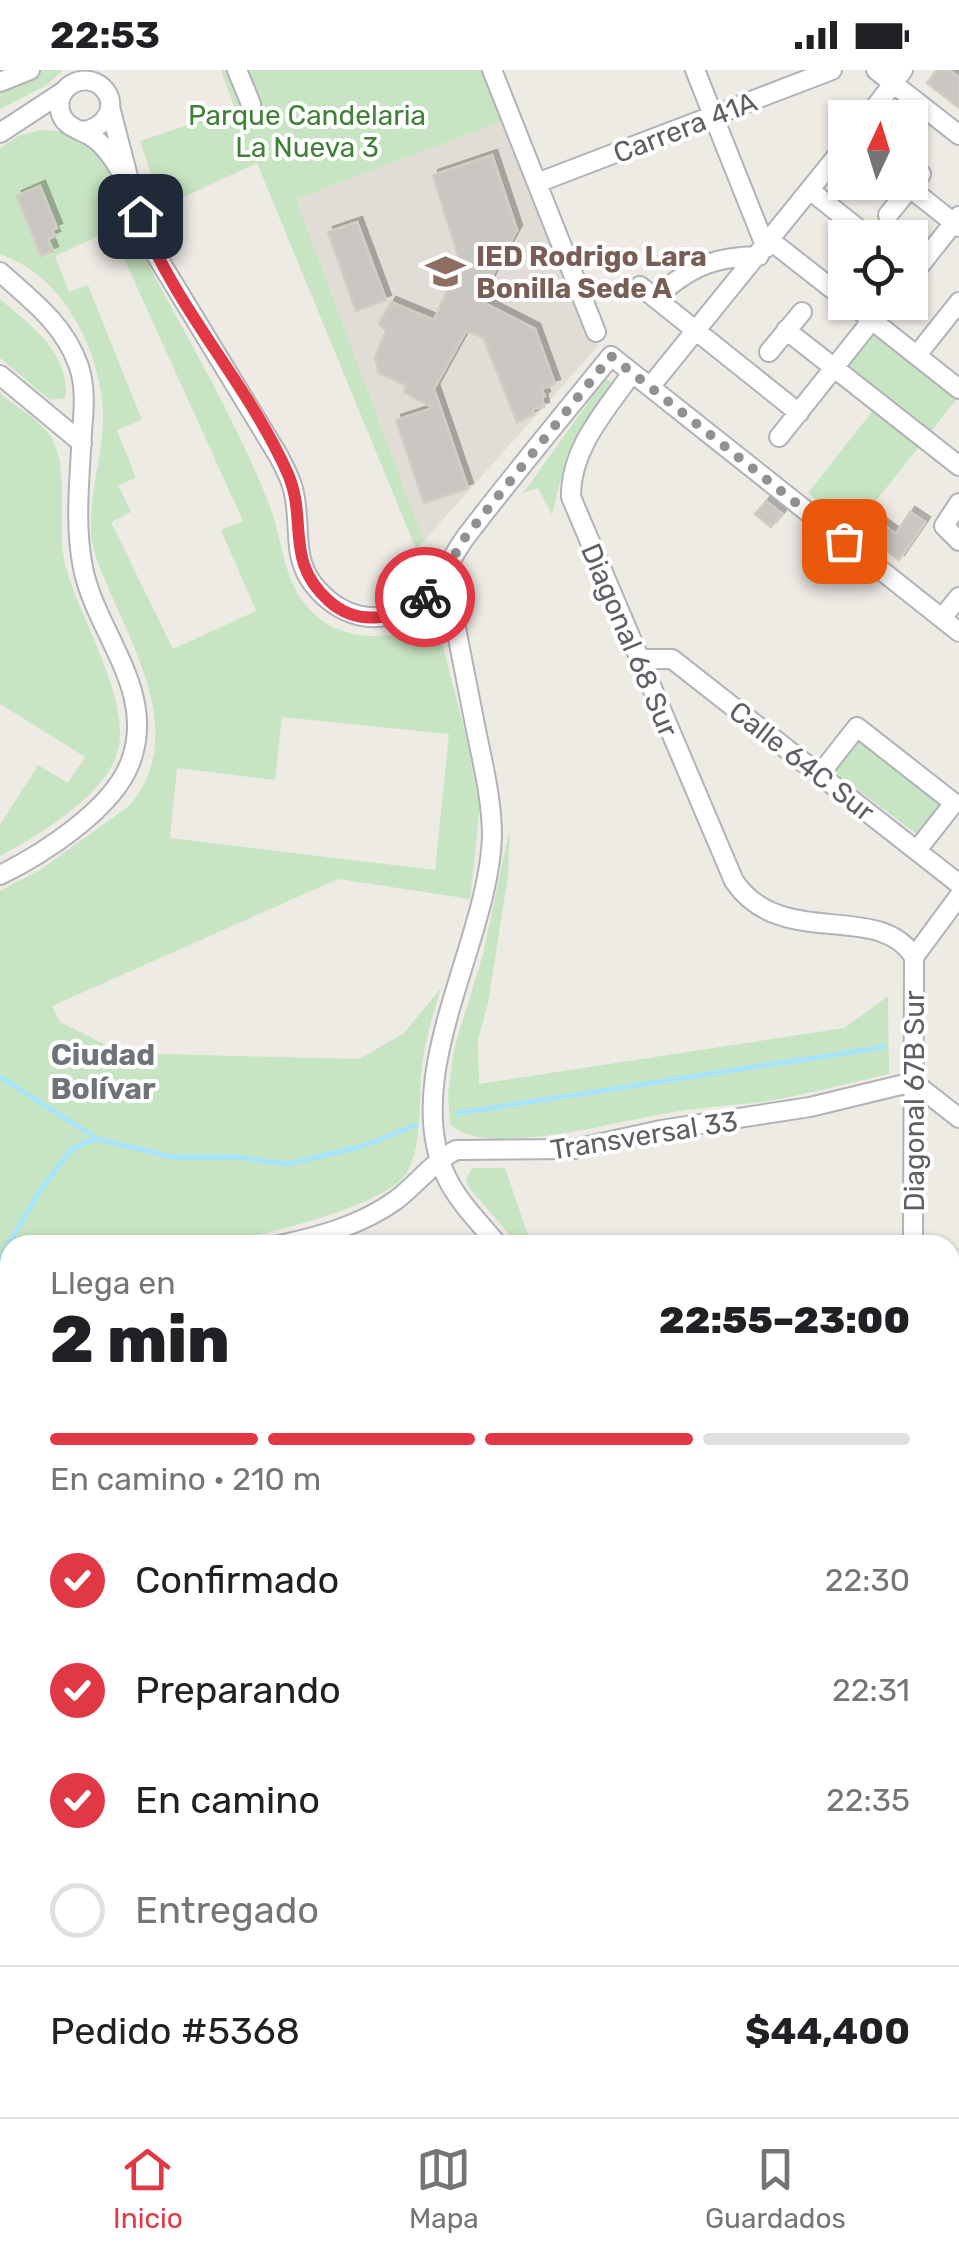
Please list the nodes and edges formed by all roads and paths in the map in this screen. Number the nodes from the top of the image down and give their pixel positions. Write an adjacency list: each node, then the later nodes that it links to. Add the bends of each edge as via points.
1 (30, 70): 9 (street)
2 (98, 70): 11 (street)
3 (237, 70): 13 (street)
4 (492, 70): 19 (street)
5 (695, 70): 14 (street)
6 (832, 70): 14 (street, Carrera 41A)
7 (876, 70): 8 (street)
8 (898, 77): 12 (street); 17 (street)
9 (0, 82)
10 (72, 82): 11 (street, via 93,82); 15 (street, via 59,107); 16 (street)
11 (108, 99): 15 (street, via 108,115 98,127); 21 (street)
12 (881, 100)
13 (251, 104)
14 (714, 115): 19 (street, Carrera 41A); 25 (street)
15 (78, 129): 16 (street, via 47,122); 21 (street, via 106,149)
16 (4, 130)
17 (959, 135)
18 (828, 168): 20 (street)
19 (537, 183): 34 (street)
20 (811, 190): 23 (street); 25 (street)
21 (132, 192): 48 (street, via 161,266 287,472 302,566 314,585 334,606 385,618 421,600)
22 (888, 216): 24 (street, via 915,181)
23 (848, 220)
24 (957, 222): 26 (street)
25 (765, 248): 28 (street); 33 (street); 33 (street, via 710,260 648,292)
26 (928, 254)
27 (0, 272): 44 (street, via 70,345 83,382)
28 (828, 289)
29 (959, 302): 36 (street)
30 (802, 312): 32 (street)
31 (872, 320): 36 (street); 37 (street)
32 (786, 330): 35 (street); 37 (street)
33 (697, 331): 40 (street); 42 (street)
34 (596, 332)
35 (768, 352)
36 (917, 355): 41 (street)
37 (834, 368): 42 (street); 45 (street)
38 (632, 373): 40 (street); 48 (street, via 611,356); 52 (street, Diagonal 68 Sur, via 583,446 571,487 573,506)
39 (0, 375): 44 (street)
40 (650, 387): 50 (street)
41 (959, 388)
42 (799, 413): 43 (street)
43 (779, 437)
44 (82, 442): 55 (street, via 81,556 131,684 137,726 131,762 94,811)
45 (959, 466)
46 (959, 502): 47 (street, via 944,526)
47 (959, 541)
48 (444, 572): 61 (street, via 492,836 480,916 440,1047 434,1114)
49 (959, 597): 50 (street)
50 (942, 618): 51 (street)
51 (959, 632)
52 (638, 659): 53 (street, Calle 64C Sur, via 672,659); 58 (street, Diagonal 68 Sur, via 734,881 756,907 881,931)
53 (820, 774): 54 (street, Calle 64C Sur); 54 (street, via 857,728 954,803)
54 (917, 850): 56 (street, Calle 64C Sur)
55 (0, 875)
56 (959, 884)
57 (959, 896): 58 (street)
58 (914, 956): 59 (street, Diagonal 67B Sur)
59 (913, 1082): 60 (street); 61 (street, Transversal 33, via 574,1149 456,1150); 64 (street, Diagonal 67B Sur)
60 (959, 1118)
61 (440, 1160): 62 (street, via 374,1214); 63 (street)
62 (321, 1235)
63 (490, 1235)
64 (913, 1235)

